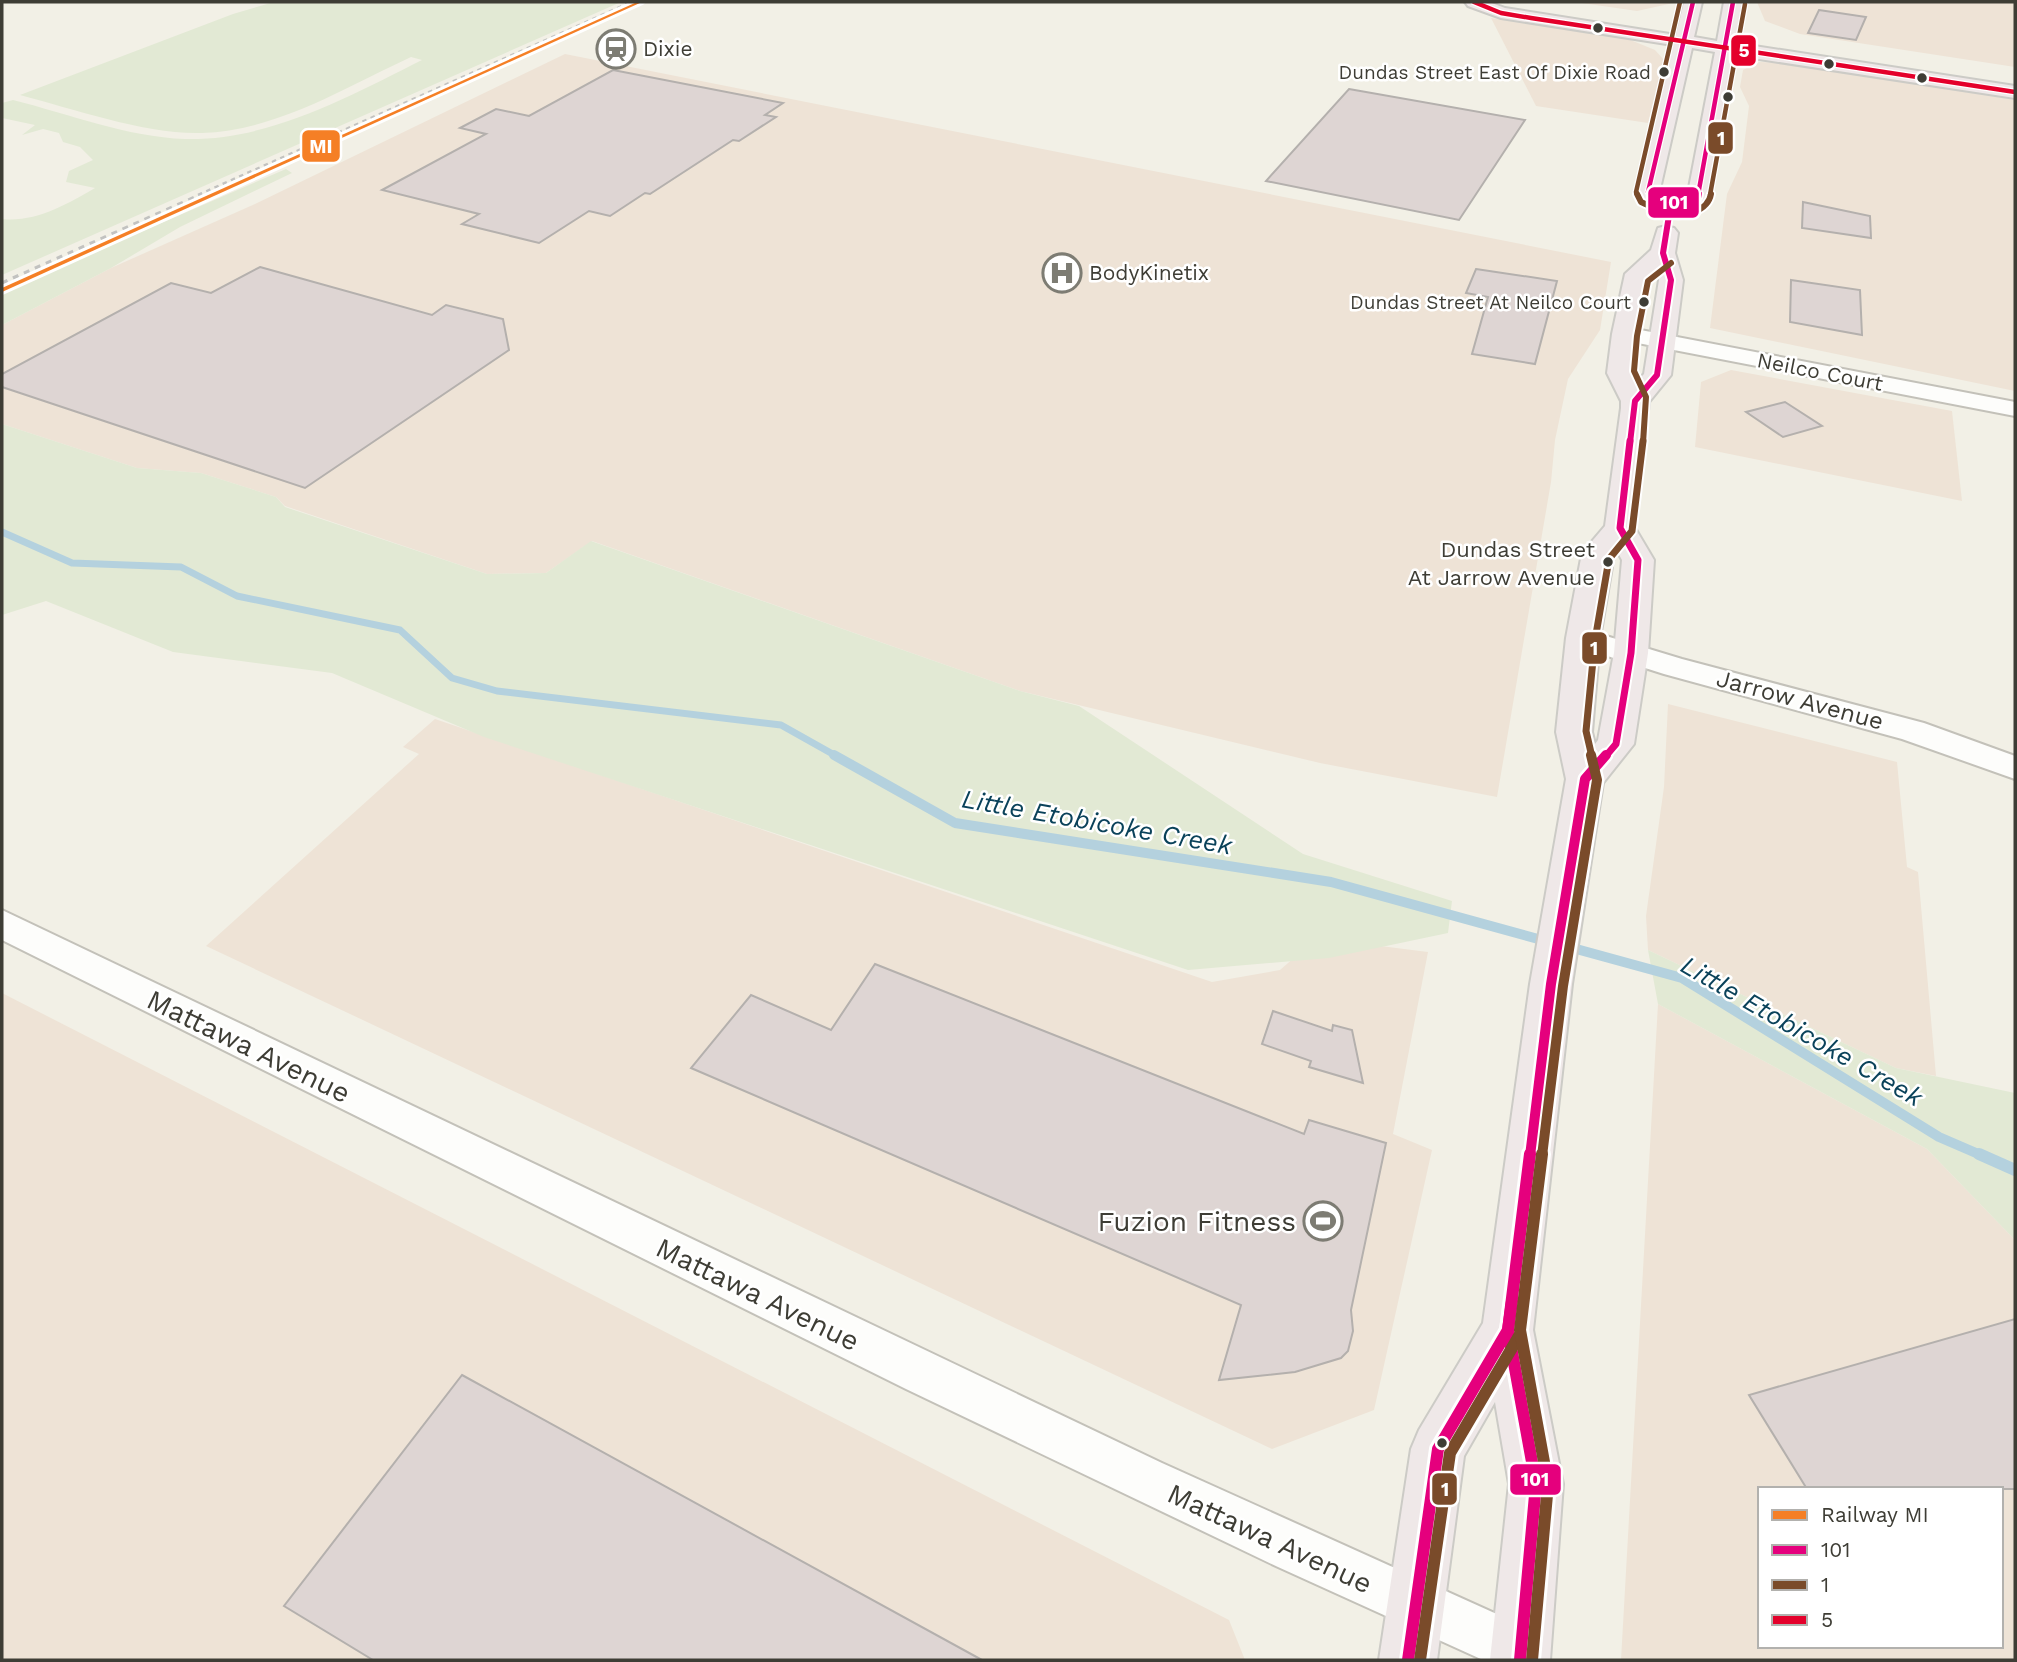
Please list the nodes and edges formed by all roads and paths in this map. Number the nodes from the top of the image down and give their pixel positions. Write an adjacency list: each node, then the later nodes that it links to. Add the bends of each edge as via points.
1 (1474, 2): 4 (main road, via 1501,13)
2 (1520, 2): 4 (main road)
3 (1732, 7): 6 (main road, via 1747,25); 7 (main road)
4 (1643, 22): 5 (main road); 5 (main road, via 1656,44)
5 (1687, 27): 7 (main road); 10 (main road, via 1648,192)
6 (1800, 44): 7 (main road); 8 (main road)
7 (1725, 48): 9 (main road); 10 (main road, via 1698,198)
8 (2015, 76)
9 (2015, 92)
10 (1671, 203): 11 (main road)
11 (1663, 253): 12 (main road, via 1637,274); 13 (main road, via 1671,280)
12 (1625, 334): 13 (street, Neilco Court); 14 (main road, via 1621,373)
13 (1661, 342): 14 (main road, via 1657,376); 15 (street, Neilco Court)
14 (1635, 401): 16 (main road)
15 (2015, 409)
16 (1620, 528): 17 (main road, via 1598,553); 18 (main road, via 1638,560)
17 (1583, 638): 18 (street, Jarrow Avenue); 20 (main road, via 1574,732)
18 (1631, 653): 19 (street, Jarrow Avenue, via 1913,731); 20 (main road, via 1616,744)
19 (2015, 768)
20 (1585, 779): 22 (main road, via 1551,984)
21 (2, 924): 23 (street, Mattawa Avenue, via 593,1215)
22 (1508, 1330): 23 (main road, via 1438,1449); 24 (main road, via 1536,1484)
23 (1415, 1606): 24 (street, Mattawa Avenue); 25 (main road)
24 (1521, 1656)
25 (1408, 1660)

